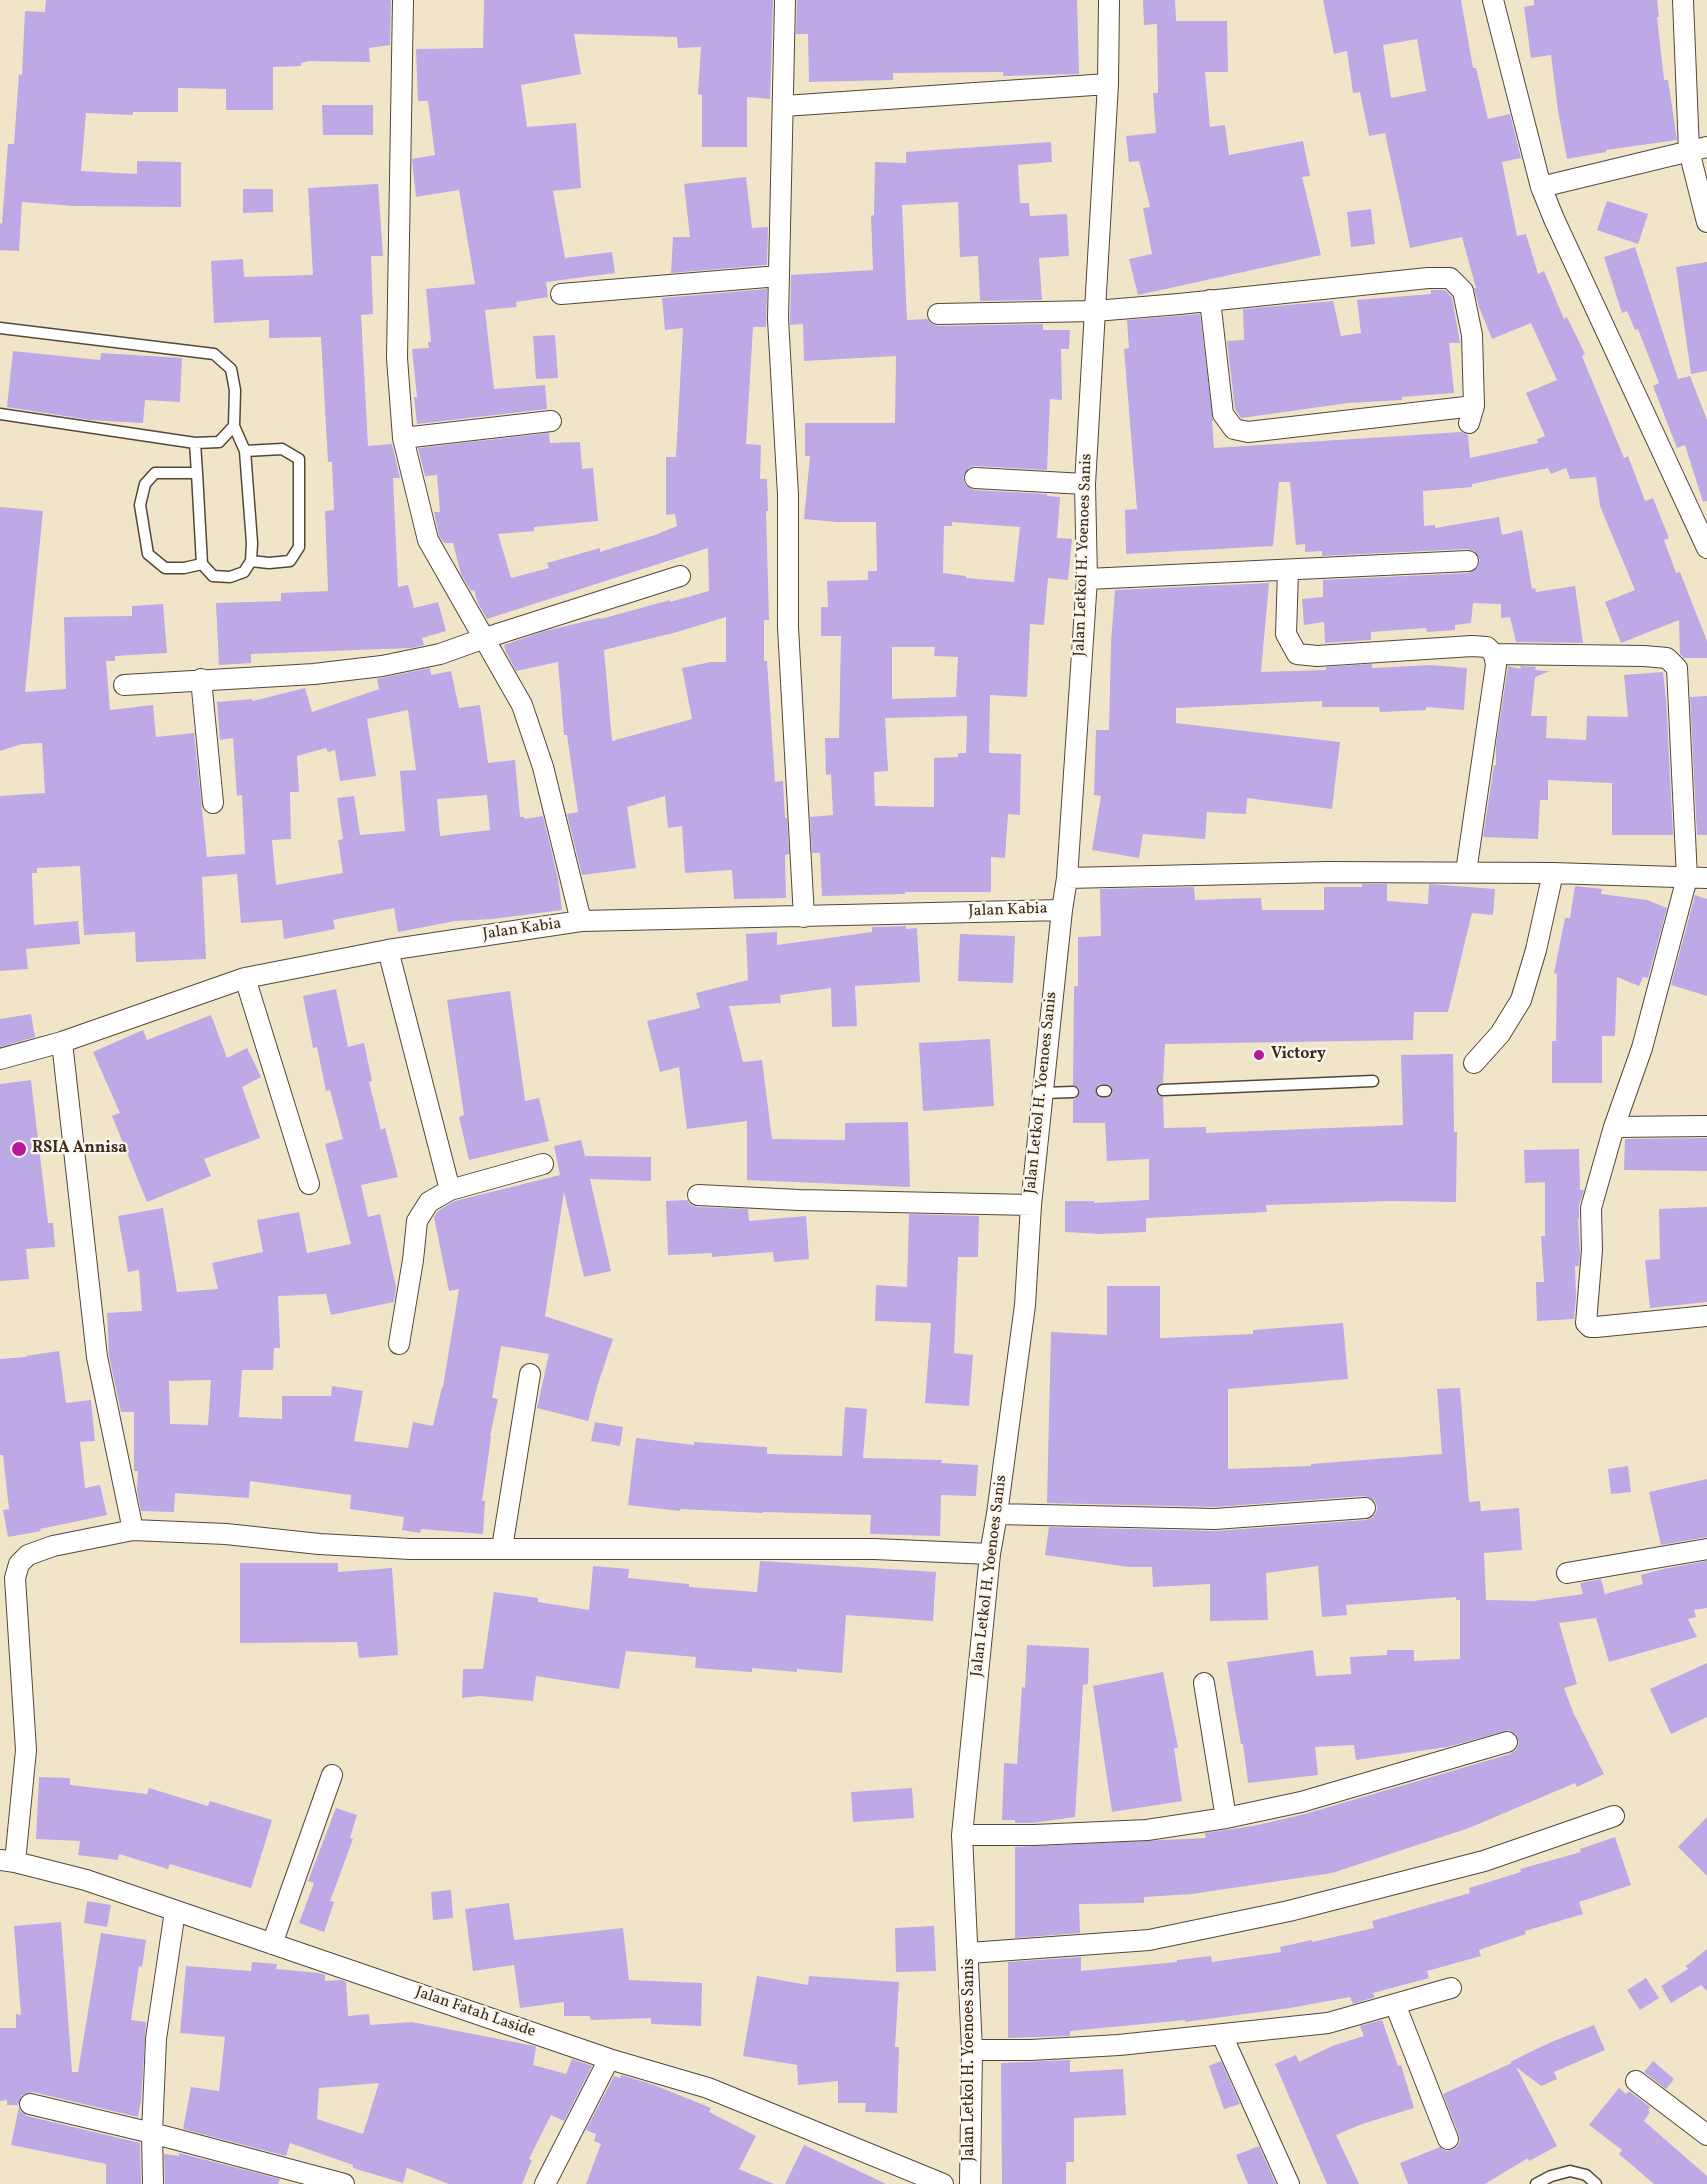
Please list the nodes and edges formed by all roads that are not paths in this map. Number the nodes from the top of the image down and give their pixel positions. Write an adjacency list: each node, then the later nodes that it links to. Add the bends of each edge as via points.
1 (403, 0): 20 (street, via 397,358)
2 (786, 0): 7 (street)
3 (1109, 0): 6 (street, Jalan Letkol H. Yoenoes Sanis)
4 (1493, 0): 9 (street)
5 (1683, 0): 8 (street)
6 (1108, 84): 7 (street); 14 (street, Jalan Letkol H. Yoenoes Sanis)
7 (784, 106): 11 (street)
8 (1698, 149): 9 (street); 10 (street)
9 (1540, 187): 26 (street)
10 (1707, 222)
11 (779, 276): 12 (street); 44 (street, via 788,495 788,627)
12 (561, 294)
13 (1210, 300): 13 (street, via 1223,414 1234,429 1248,432 1472,415 1472,335 1463,291 1450,278); 14 (street)
14 (1095, 311): 15 (street); 25 (street, Jalan Letkol H. Yoenoes Sanis)
15 (938, 314)
16 (0, 328): 19 (lane, via 214,354 231,369)
17 (0, 414): 21 (lane)
18 (551, 422): 20 (street)
19 (234, 426): 21 (lane, via 219,442); 22 (lane)
20 (403, 438): 33 (street, via 428,540)
21 (195, 443): 23 (lane)
22 (245, 451): 27 (lane); 27 (lane, via 282,449 300,459 300,547 290,561)
23 (197, 472): 29 (lane); 29 (lane, via 155,473 146,484 140,504 148,554 165,568)
24 (975, 478): 25 (street)
25 (1085, 484): 32 (street, Jalan Letkol H. Yoenoes Sanis)
26 (1707, 548)
27 (251, 561): 29 (lane, via 244,572 230,577 213,576)
28 (1468, 561): 30 (street)
29 (202, 564)
30 (1288, 570): 32 (street); 34 (street, via 1286,634 1297,654 1317,657 1472,646 1487,647)
31 (680, 576): 33 (street)
32 (1086, 579): 40 (street, Jalan Letkol H. Yoenoes Sanis)
33 (485, 638): 35 (street, via 441,654 382,666 314,674); 45 (street, via 522,705 543,767)
34 (1494, 654): 38 (street, via 1496,665); 41 (street, via 1644,656 1667,658 1677,668)
35 (201, 679): 36 (street); 37 (street)
36 (124, 685)
37 (213, 803)
38 (1466, 872): 39 (street); 40 (street)
39 (1553, 873): 41 (street); 50 (street, via 1521,1000 1500,1034)
40 (1067, 878): 43 (street, Jalan Letkol H. Yoenoes Sanis)
41 (1687, 878): 42 (street); 56 (street, via 1642,1048)
42 (1707, 878)
43 (1062, 909): 44 (street, Jalan Kabia); 54 (street, Jalan Letkol H. Yoenoes Sanis)
44 (804, 917): 45 (street, Jalan Kabia)
45 (581, 921): 46 (street, Jalan Kabia)
46 (388, 950): 47 (street, Jalan Kabia); 59 (street)
47 (245, 978): 48 (street, Jalan Kabia); 58 (street)
48 (62, 1042): 49 (street, Jalan Kabia); 67 (street, via 97,1357)
49 (0, 1059)
50 (1474, 1063)
51 (1373, 1081): 52 (lane)
52 (1163, 1090)
53 (1073, 1092): 54 (lane)
54 (1043, 1093): 61 (street, Jalan Letkol H. Yoenoes Sanis)
55 (1707, 1126): 56 (street)
56 (1614, 1127): 62 (street, via 1591,1208 1586,1323 1596,1328)
57 (543, 1164): 59 (street)
58 (309, 1184)
59 (450, 1190): 63 (street, via 429,1202 417,1221)
60 (698, 1195): 61 (street)
61 (1031, 1205): 66 (street, Jalan Letkol H. Yoenoes Sanis, via 1025,1305)
62 (1707, 1316)
63 (399, 1344)
64 (530, 1374): 68 (street)
65 (1365, 1508): 66 (street, via 1215,1519)
66 (998, 1514): 70 (street, Jalan Letkol H. Yoenoes Sanis)
67 (133, 1530): 68 (street, via 410,1549); 78 (street, via 53,1546 28,1555 19,1564 15,1578 16,1617 26,1750)
68 (502, 1548): 70 (street, via 873,1549)
69 (1707, 1549): 71 (street)
70 (990, 1554): 77 (street, Jalan Letkol H. Yoenoes Sanis)
71 (1567, 1573)
72 (1204, 1683): 76 (street)
73 (1507, 1742): 76 (street, via 1301,1802)
74 (332, 1775): 80 (street)
75 (1614, 1816): 81 (street, via 1484,1861 1289,1911 1149,1940)
76 (1226, 1818): 77 (street, via 1147,1830)
77 (962, 1835): 81 (street, Jalan Letkol H. Yoenoes Sanis)
78 (7, 1861): 79 (street, Jalan Fatah Laside, via 86,1880)
79 (175, 1911): 80 (street, Jalan Fatah Laside); 90 (street, via 156,2038)
80 (272, 1944): 86 (street, Jalan Fatah Laside)
81 (969, 1953): 85 (street, Jalan Letkol H. Yoenoes Sanis)
82 (1451, 1988): 83 (street)
83 (1395, 2004): 84 (street, via 1328,2023); 91 (street)
84 (1222, 2035): 85 (street, via 1119,2045); 97 (street)
85 (972, 2050): 96 (street, Jalan Letkol H. Yoenoes Sanis)
86 (609, 2059): 94 (street); 95 (street, Jalan Fatah Laside, via 708,2088)
87 (1636, 2081): 89 (street)
88 (30, 2104): 90 (street)
89 (1706, 2132)
90 (152, 2133): 92 (street); 93 (street)
91 (1448, 2139)
92 (153, 2184)
93 (344, 2184)
94 (545, 2184)
95 (943, 2184)
96 (970, 2184)
97 (1289, 2184)
98 (1536, 2184): 99 (lane, via 1570,2171 1586,2175)
99 (1596, 2184)

